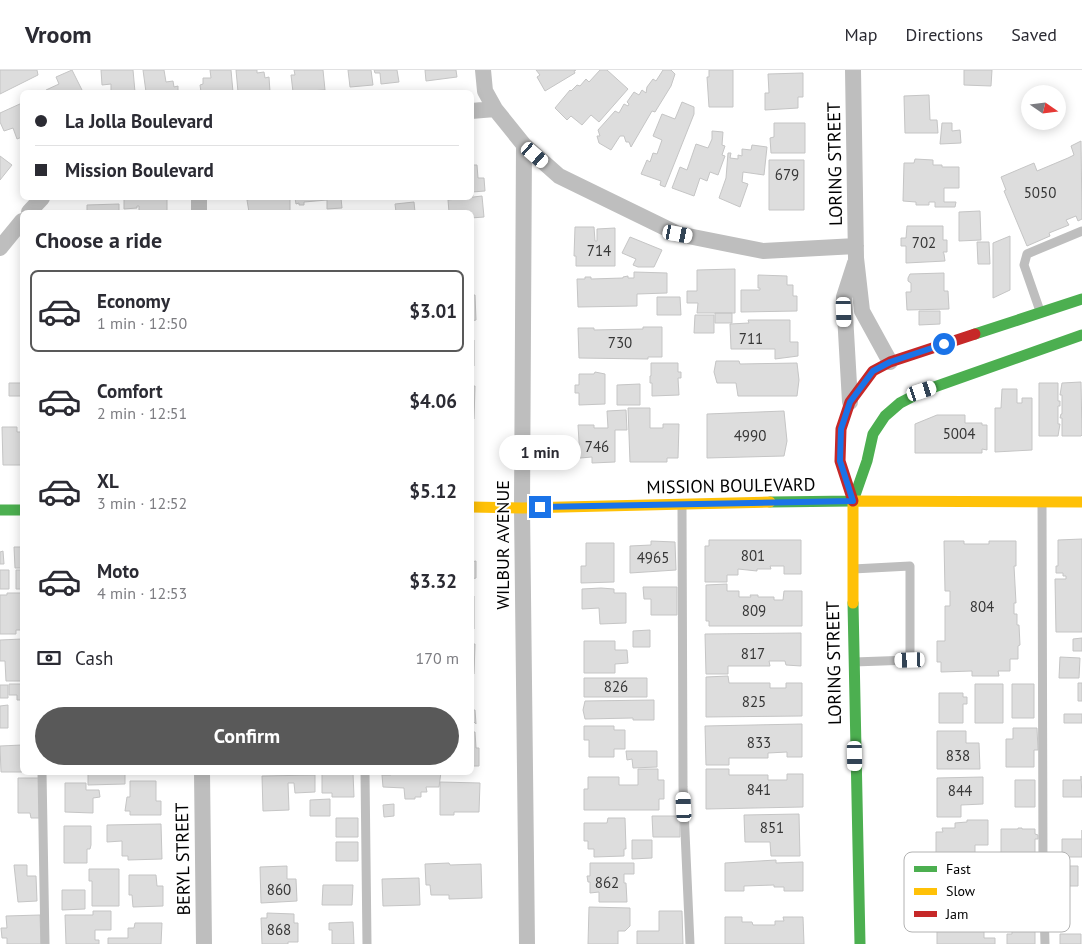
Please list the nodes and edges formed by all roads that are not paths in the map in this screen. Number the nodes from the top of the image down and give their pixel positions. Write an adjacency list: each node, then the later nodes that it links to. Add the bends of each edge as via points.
1 (483, 70): 3 (street, via 485,91)
2 (853, 70): 11 (street, LORING STREET)
3 (495, 109): 4 (street); 5 (street)
4 (474, 111)
5 (524, 145): 11 (street, via 559,176 678,234 763,251); 22 (street, WILBUR AVENUE)
6 (40, 200): 7 (street)
7 (31, 210)
8 (20, 223): 10 (street)
9 (1082, 231): 13 (lane, via 1028,254 1024,264)
10 (0, 248)
11 (856, 252): 15 (street, LORING STREET, via 862,311); 16 (street, LORING STREET, via 844,297)
12 (1082, 299): 13 (main road)
13 (1041, 313): 15 (main road)
14 (1082, 335): 17 (main road, via 922,391 900,403 885,416 873,434)
15 (890, 362): 16 (main road, via 873,371)
16 (850, 402): 17 (main road, via 841,429 840,461)
17 (853, 501): 18 (main road, MISSION BOULEVARD); 20 (main road, MISSION BOULEVARD); 25 (main road, LORING STREET)
18 (1042, 502): 19 (main road, MISSION BOULEVARD); 30 (lane)
19 (1082, 502)
20 (682, 503): 22 (main road, MISSION BOULEVARD); 35 (lane, via 683,787)
21 (474, 507): 22 (main road, MISSION BOULEVARD)
22 (522, 508): 34 (street, WILBUR AVENUE)
23 (0, 510): 24 (main road)
24 (20, 510)
25 (853, 569): 26 (main road, LORING STREET); 26 (lane, via 910,566 910,660)
26 (853, 662): 36 (main road, LORING STREET)
27 (42, 775): 31 (lane)
28 (202, 775): 32 (street, BERYL STREET)
29 (365, 775): 33 (lane)
30 (1043, 852)
31 (45, 944)
32 (204, 944)
33 (367, 944)
34 (527, 944)
35 (690, 944)
36 (860, 944)

